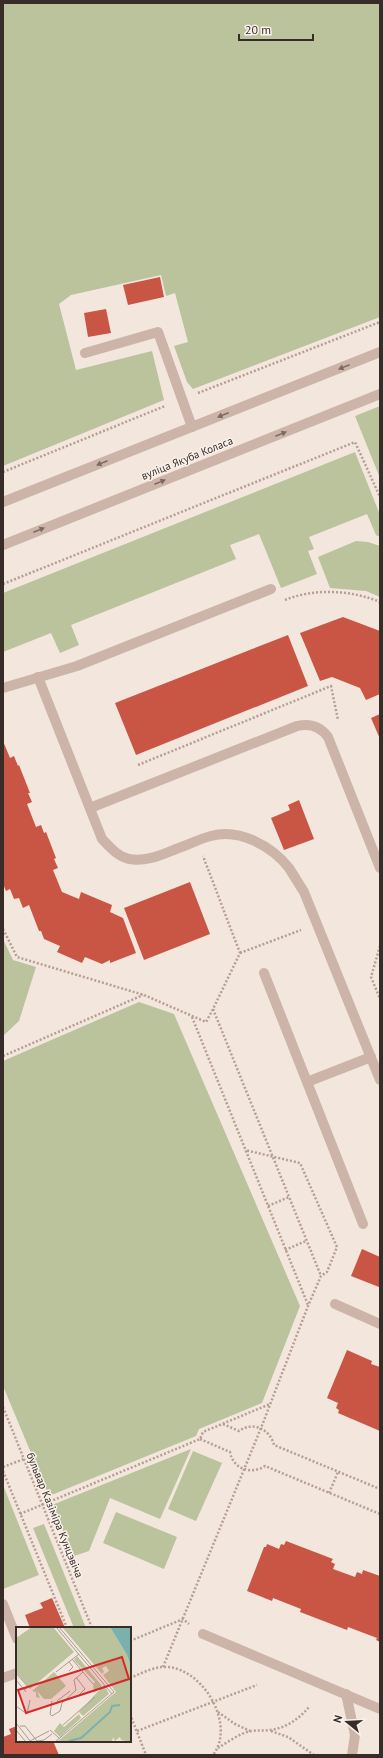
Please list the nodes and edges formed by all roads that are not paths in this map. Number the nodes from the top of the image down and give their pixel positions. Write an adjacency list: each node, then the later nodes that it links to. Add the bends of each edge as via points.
1 (380, 352): 4 (street, one-way to 4)
2 (85, 353): 4 (street, via 158,332)
3 (380, 394): 6 (street, вуліца Якуба Коласа, one-way to 3)
4 (192, 427): 5 (street, one-way to 5)
5 (3, 502)
6 (3, 544)
7 (271, 589): 8 (street, via 77,666)
8 (38, 677): 9 (street); 10 (street)
9 (3, 688)
10 (90, 808): 11 (street, via 306,724 323,730 328,737); 13 (street, via 102,839 114,851 128,858 143,860 158,856 212,835 233,834 252,839 270,851 288,868 304,892)
11 (380, 868)
12 (264, 973): 15 (street)
13 (371, 1057): 14 (street); 15 (street)
14 (380, 1080)
15 (306, 1082): 16 (street)
16 (363, 1224)
17 (335, 1304): 18 (street)
18 (380, 1324)
19 (3, 1604): 21 (street)
20 (203, 1634): 24 (street)
21 (16, 1636)
22 (16, 1673): 23 (street)
23 (3, 1678)
24 (346, 1694): 25 (street); 26 (street, via 355,1735)
25 (380, 1709)
26 (352, 1755)

